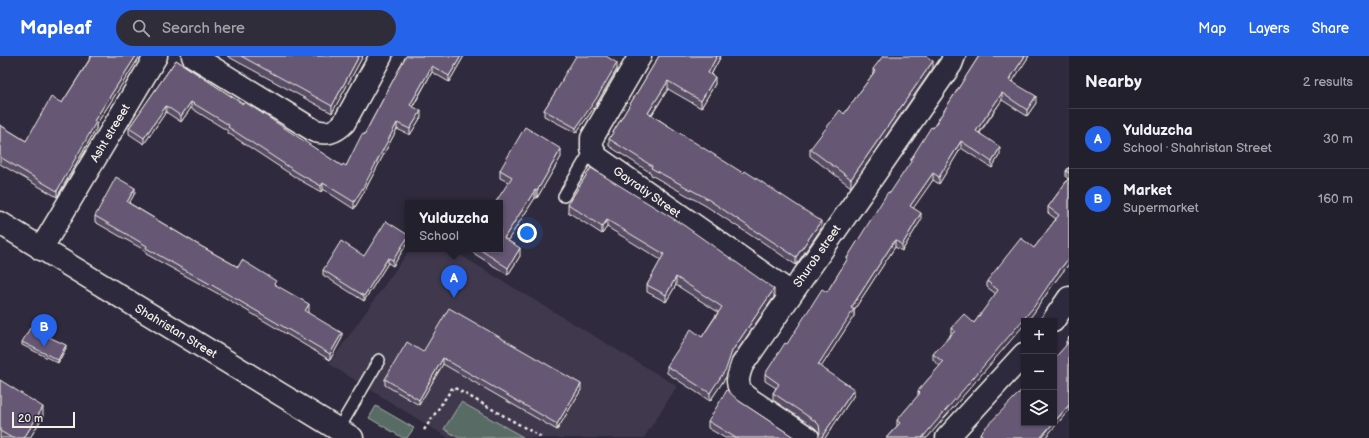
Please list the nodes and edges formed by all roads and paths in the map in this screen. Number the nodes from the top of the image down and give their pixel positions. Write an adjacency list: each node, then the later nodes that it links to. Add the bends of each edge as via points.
1 (156, 56): 9 (street)
2 (193, 56): 3 (street, via 315,131 331,133 344,123)
3 (381, 56)
4 (640, 56): 6 (street, via 592,138)
5 (954, 56): 10 (street, Shurob street)
6 (592, 149): 7 (lane); 10 (street, Gayratiy Street, via 598,158)
7 (564, 196)
8 (0, 223): 9 (street, Shahristan Street)
9 (41, 248): 16 (street, Shahristan Street)
10 (791, 293): 18 (street, Shurob street, via 742,365 738,385 740,392 746,397)
11 (1069, 298): 12 (street)
12 (1054, 318)
13 (1021, 357): 19 (street)
14 (379, 360): 16 (lane)
15 (424, 430): 17 (path, via 453,387)
16 (345, 434)
17 (543, 438)
18 (808, 438)
19 (947, 438)

